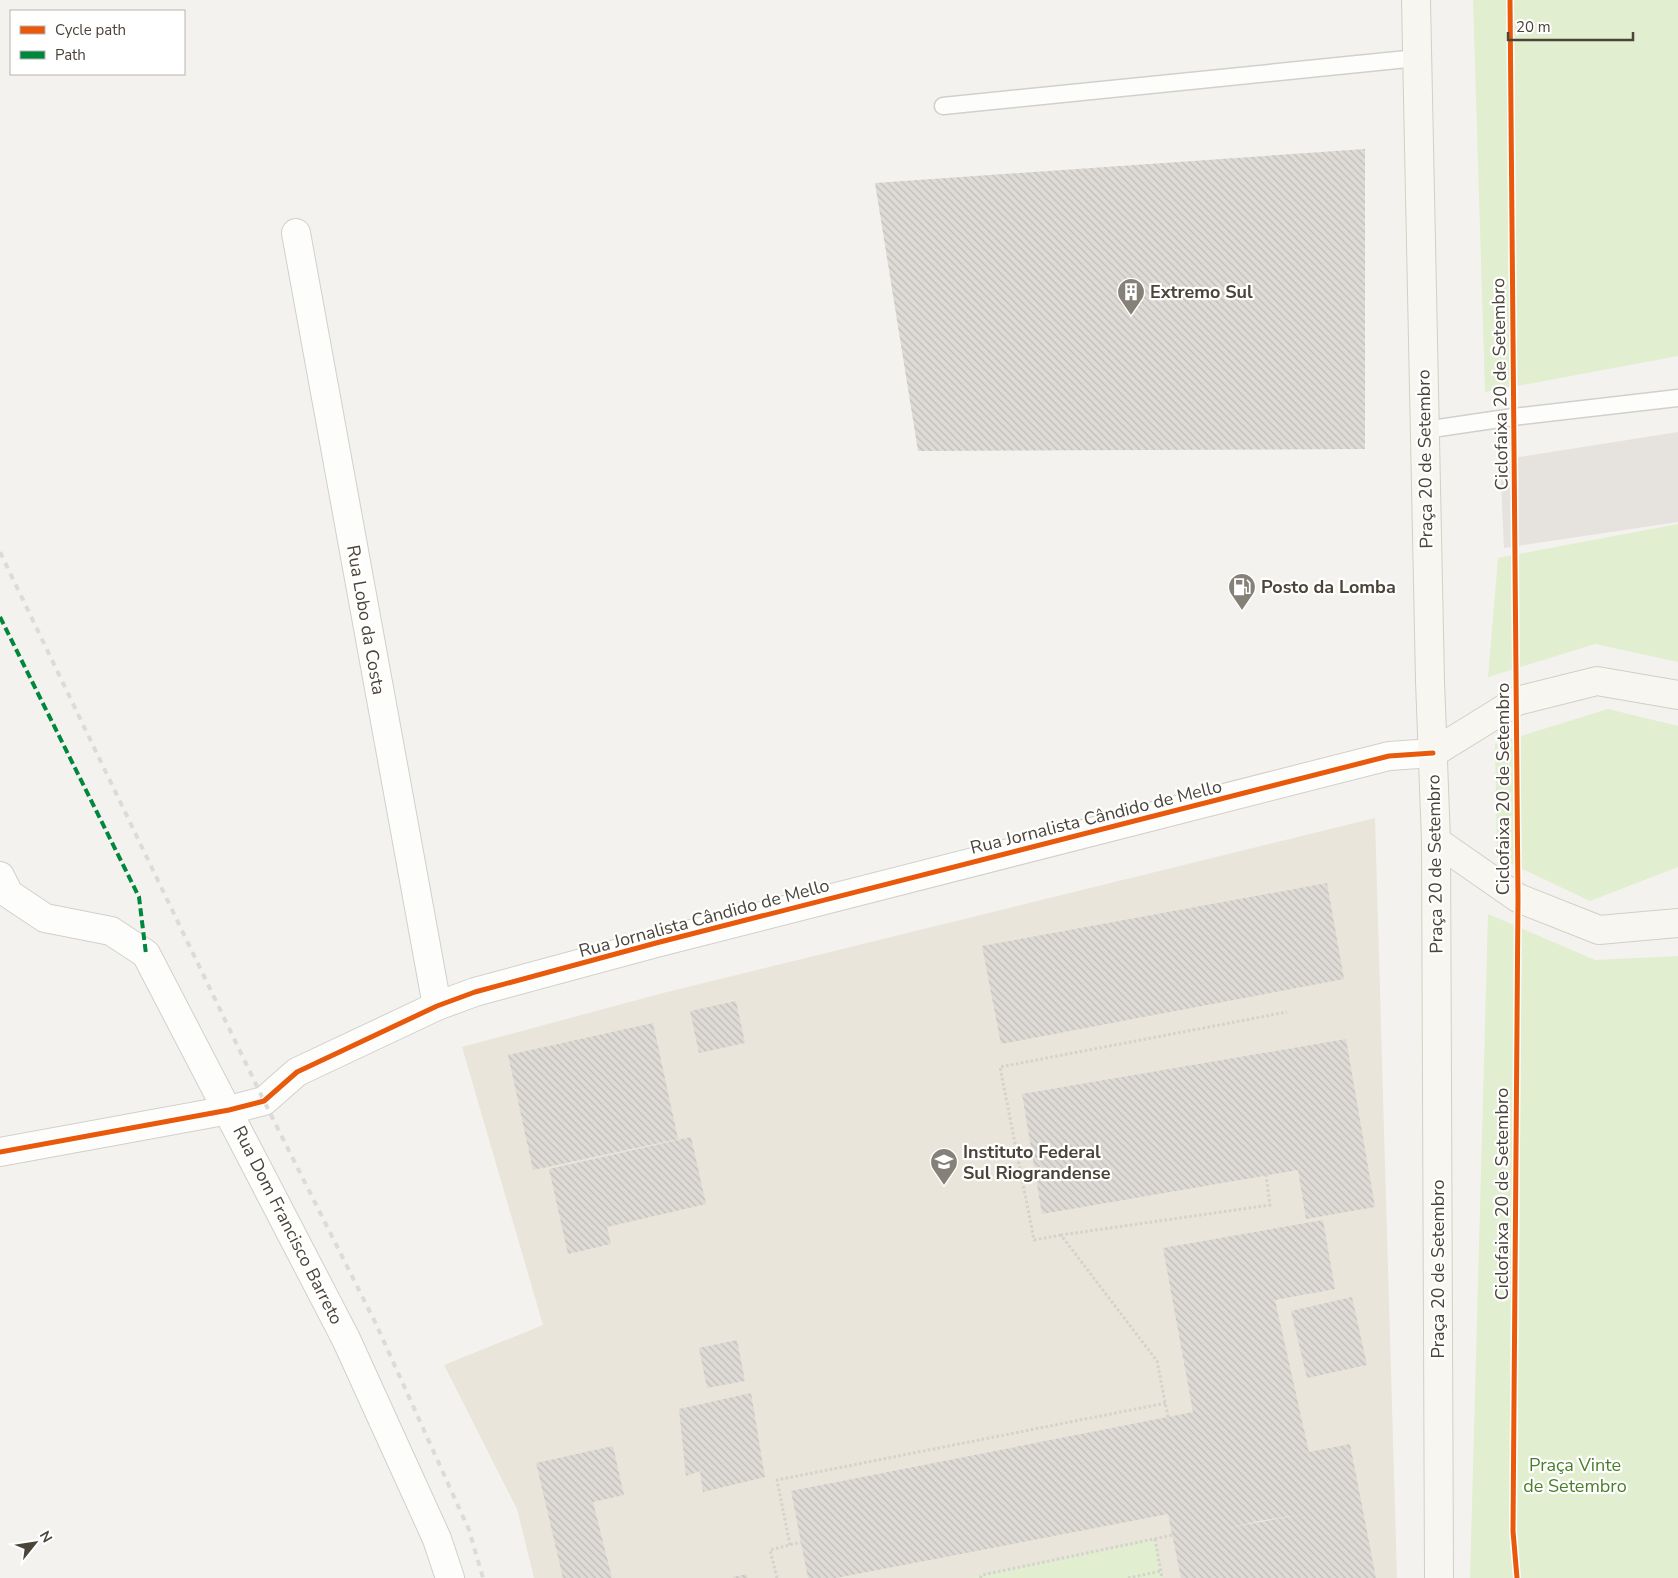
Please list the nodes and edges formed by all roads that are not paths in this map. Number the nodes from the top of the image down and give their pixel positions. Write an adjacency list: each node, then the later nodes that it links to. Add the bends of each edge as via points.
1 (1416, 0): 2 (main road, Praça 20 de Setembro)
2 (1417, 58): 3 (lane); 6 (main road, Praça 20 de Setembro)
3 (943, 106)
4 (296, 233): 12 (street, Rua Lobo da Costa)
5 (1678, 398): 6 (lane)
6 (1425, 430): 8 (main road, Praça 20 de Setembro)
7 (1678, 695): 8 (main road, via 1596,681 1517,701)
8 (1433, 753): 9 (main road, Praça 20 de Setembro); 12 (street, Rua Jornalista Cândido de Mello, via 1370,761 656,943 475,992)
9 (1436, 841): 11 (main road, via 1518,898 1599,930); 16 (main road, Praça 20 de Setembro)
10 (0, 876): 13 (street, Rua Dom Francisco Barreto, via 9,894 45,918 111,931 146,954)
11 (1678, 924)
12 (437, 1006): 13 (street, Rua Jornalista Cândido de Mello, via 297,1072 264,1101)
13 (228, 1110): 14 (street, Rua Jornalista Cândido de Mello); 15 (street, Rua Dom Francisco Barreto, via 346,1339 437,1540)
14 (0, 1152)
15 (450, 1578)
16 (1439, 1578)

